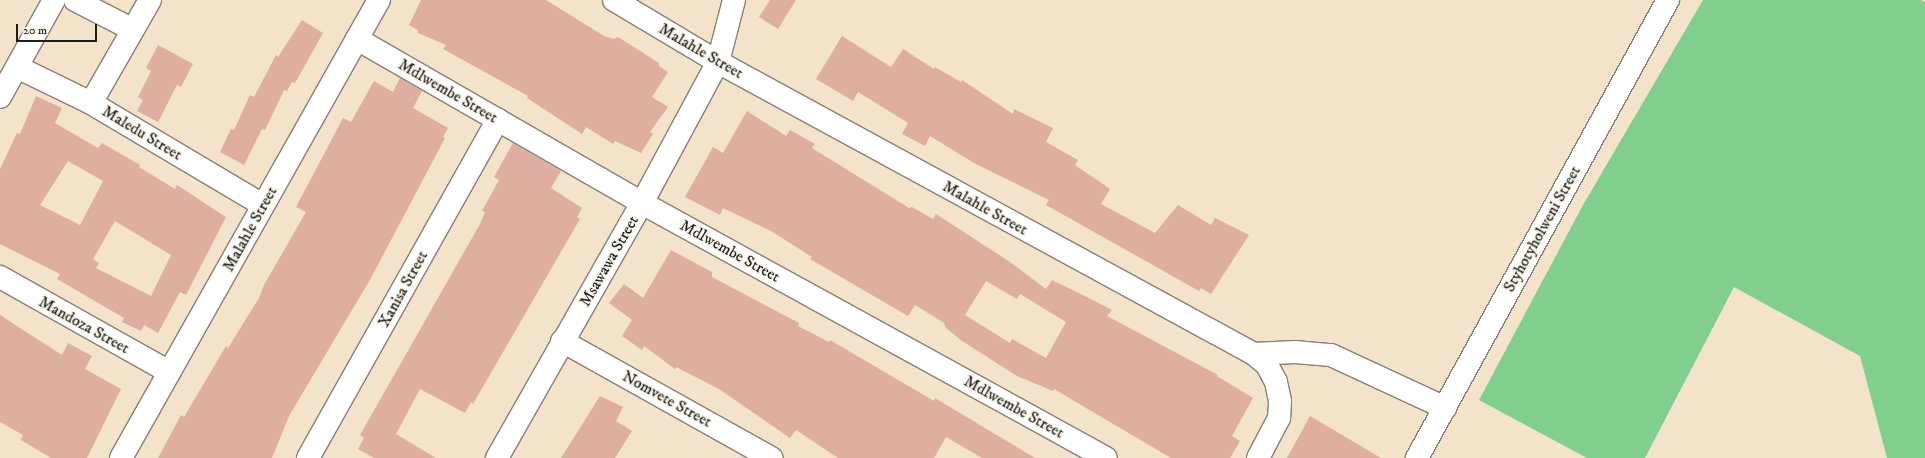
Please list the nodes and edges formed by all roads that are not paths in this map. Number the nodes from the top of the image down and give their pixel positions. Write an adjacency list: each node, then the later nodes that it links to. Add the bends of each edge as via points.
1 (54, 0): 11 (street)
2 (75, 0): 8 (street)
3 (150, 0): 8 (street)
4 (379, 0): 9 (street, Malahle Street)
5 (614, 0): 10 (street, Malahle Street)
6 (734, 0): 10 (street, Msawawa Street)
7 (1668, 0): 21 (street, Styhotyholweni Street)
8 (133, 30): 13 (street)
9 (357, 39): 14 (street, Mdlwembe Street); 16 (street, Malahle Street)
10 (718, 62): 15 (street, Msawawa Street); 19 (street, Malahle Street)
11 (17, 67): 12 (street); 13 (street, Maledu Street)
12 (0, 97)
13 (91, 103): 16 (street, Maledu Street)
14 (498, 120): 15 (street, Mdlwembe Street); 23 (street, Xanisa Street)
15 (642, 203): 18 (street, Msawawa Street); 26 (street, Mdlwembe Street)
16 (263, 205): 20 (street, Malahle Street)
17 (0, 277): 20 (street, Mandoza Street)
18 (562, 341): 24 (street, Msawawa Street); 25 (street, Nomvete Street)
19 (1254, 354): 21 (street, via 1295,352 1331,355); 27 (street, Malahle Street, via 1267,365 1276,382 1280,401 1279,418)
20 (169, 372): 22 (street, Malahle Street)
21 (1445, 408): 28 (street, Styhotyholweni Street)
22 (121, 458)
23 (308, 458)
24 (497, 458)
25 (771, 458)
26 (1106, 458)
27 (1258, 458)
28 (1417, 458)

